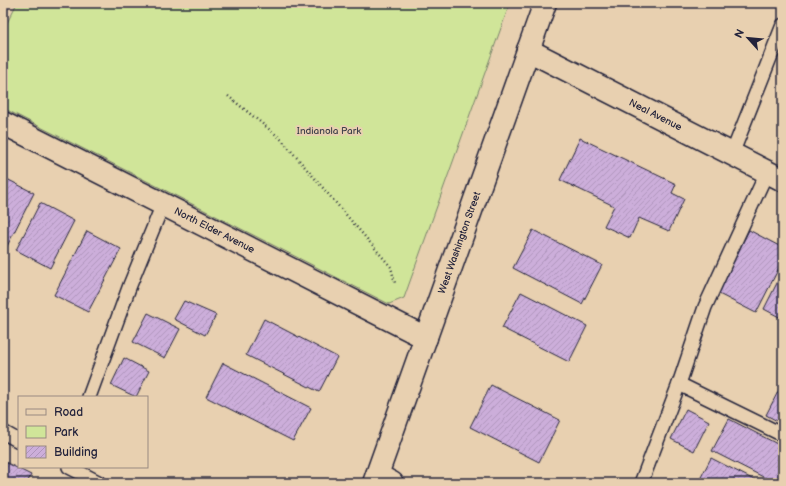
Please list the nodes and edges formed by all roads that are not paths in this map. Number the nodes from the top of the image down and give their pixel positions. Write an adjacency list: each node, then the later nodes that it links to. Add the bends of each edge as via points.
1 (545, 3): 3 (street, West Washington Street)
2 (783, 25): 5 (lane)
3 (528, 50): 5 (street, Neal Avenue); 8 (street, West Washington Street)
4 (3, 123): 7 (street, North Elder Avenue)
5 (732, 154): 6 (street, Neal Avenue)
6 (775, 176): 9 (lane, via 704,307)
7 (163, 204): 8 (street, North Elder Avenue); 10 (lane)
8 (426, 338): 15 (street, West Washington Street)
9 (679, 384): 12 (lane); 18 (lane)
10 (89, 396)
11 (3, 432): 13 (lane)
12 (783, 435)
13 (18, 440)
14 (72, 468): 16 (lane); 17 (lane)
15 (381, 480)
16 (72, 483)
17 (100, 483)
18 (641, 483)

